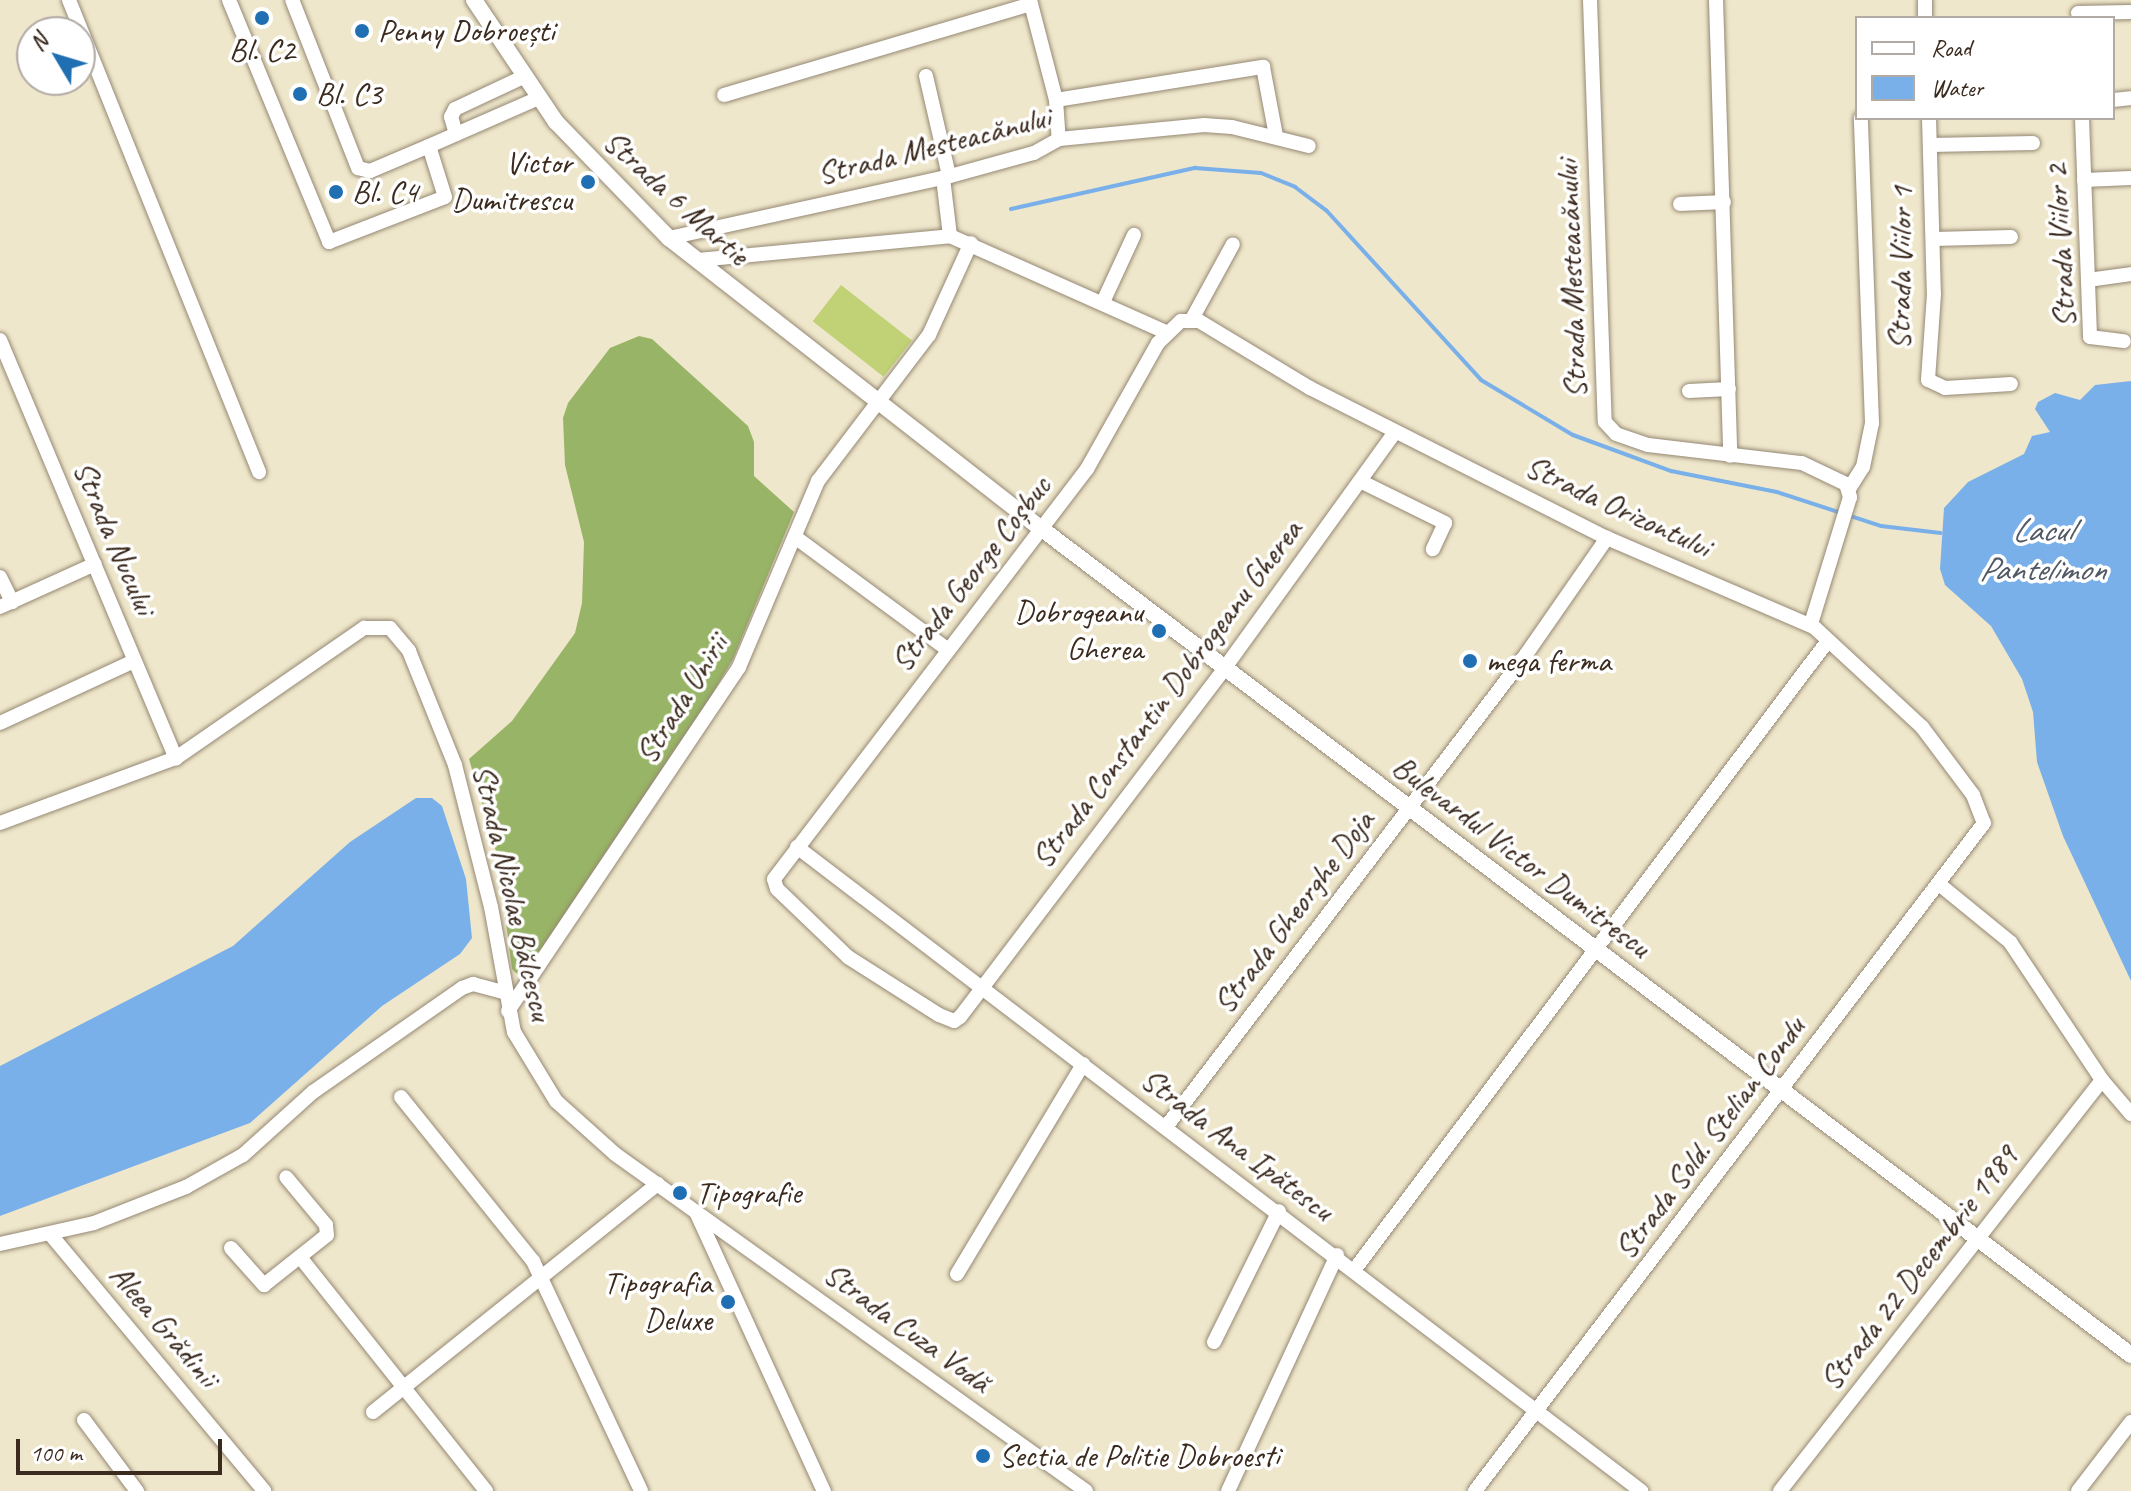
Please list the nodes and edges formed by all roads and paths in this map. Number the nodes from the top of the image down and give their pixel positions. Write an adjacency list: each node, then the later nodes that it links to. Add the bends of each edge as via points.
1 (69, 0): 51 (street)
2 (229, 0): 23 (street, via 329,242 445,197)
3 (292, 0): 23 (street, via 358,168 370,171)
4 (474, 0): 11 (street, Strada 6 Martie)
5 (1590, 0): 50 (street, Strada Mesteacănului, via 1605,422 1616,434 1648,445)
6 (1716, 0): 28 (street)
7 (1030, 2): 12 (street); 14 (street)
8 (2078, 10): 9 (street)
9 (2131, 12)
10 (926, 76): 25 (street)
11 (523, 77): 13 (street, Strada 6 Martie); 18 (street, via 455,109 451,117)
12 (724, 95)
13 (539, 98): 18 (street); 33 (street, Strada 6 Martie, via 579,149)
14 (1056, 100): 19 (street, via 1263,67); 20 (street)
15 (1861, 120): 53 (street, via 1872,423 1866,458)
16 (1929, 120): 22 (street, Strada Viilor 1)
17 (2082, 120): 27 (street, Strada Viilor 2)
18 (456, 134): 23 (street)
19 (1276, 136): 20 (street, Strada Mesteacănului, via 1204,125 1074,142); 24 (street, Strada Mesteacănului)
20 (1059, 139): 25 (street, Strada Mesteacănului, via 1034,153)
21 (2033, 143): 22 (street, Strada Viilor 2)
22 (1930, 145): 34 (street, Strada Viilor 1)
23 (429, 146)
24 (1309, 146)
25 (946, 177): 31 (street); 33 (street, Strada Mesteacănului)
26 (2131, 178): 27 (street)
27 (2084, 180): 39 (street, Strada Viilor 2)
28 (1724, 202): 29 (street); 46 (street)
29 (1680, 204)
30 (1134, 235): 40 (street)
31 (950, 236): 35 (street); 37 (street)
32 (2011, 237): 34 (street, Strada Viilor 2)
33 (669, 238): 37 (street, Strada 6 Martie)
34 (1934, 239): 45 (street, Strada Viilor 1, via 1928,380 1945,388)
35 (971, 243): 40 (street); 48 (street, Strada Unirii, via 929,335)
36 (1233, 244): 41 (street)
37 (698, 260): 48 (street, Strada 6 Martie)
38 (2131, 274): 39 (street)
39 (2088, 280): 44 (street, Strada Viilor 2, via 2090,337)
40 (1103, 302): 42 (street)
41 (1192, 319): 42 (street); 49 (street, Strada Orizontului)
42 (1170, 329): 54 (street, Strada George Coșbuc, via 1103,445)
43 (0, 340): 58 (street, Strada Nucului)
44 (2124, 341)
45 (2011, 384)
46 (1729, 389): 47 (street); 50 (street)
47 (1689, 391)
48 (878, 402): 54 (street, Bulevardul Victor Dumitrescu); 55 (street, Strada Unirii, via 828,464)
49 (1395, 432): 52 (street, Strada Constantin Dobrogeanu Gherea); 56 (street, Strada Orizontului)
50 (1730, 456): 53 (street, Strada Mesteacănului, via 1819,468)
51 (259, 472)
52 (1360, 481): 57 (street, via 1445,523); 65 (street, Strada Constantin Dobrogeanu Gherea)
53 (1850, 493): 61 (street)
54 (1042, 529): 63 (street, Strada George Coșbuc); 65 (street, Bulevardul Victor Dumitrescu)
55 (795, 537): 63 (street); 76 (street, Strada Unirii, via 731,680)
56 (1607, 538): 61 (street, Strada Orizontului); 68 (street, Strada Gheorghe Doja)
57 (1433, 549)
58 (95, 564): 60 (street); 64 (street, Strada Nucului)
59 (0, 577): 60 (street)
60 (6, 604)
61 (1811, 624): 62 (street, Strada Orizontului)
62 (1827, 642): 69 (street, Strada Orizontului, via 1907,711); 73 (street)
63 (948, 650): 71 (street, Strada George Coșbuc)
64 (134, 661): 66 (street); 67 (street, Strada Nucului)
65 (1225, 668): 68 (street, Bulevardul Victor Dumitrescu); 74 (street, Strada Constantin Dobrogeanu Gherea)
66 (0, 723)
67 (176, 758): 70 (street, Strada Nicolae Bălcescu); 75 (street, Strada Nicolae Bălcescu, via 364,628 390,628 409,651 455,765 491,907)
68 (1409, 808): 73 (street, Bulevardul Victor Dumitrescu); 82 (street, Strada Gheorghe Doja)
69 (1985, 816): 72 (street, Strada Sold. Stelian Condu)
70 (0, 823)
71 (797, 847): 74 (street, Strada Ana Ipătescu); 74 (street, Strada George Coșbuc, via 774,884 840,951 948,1020 960,1017)
72 (1939, 884): 78 (street, via 2010,942); 79 (street, Strada Sold. Stelian Condu)
73 (1597, 950): 79 (street, Bulevardul Victor Dumitrescu); 93 (street)
74 (983, 989): 77 (street, Strada Ana Ipătescu)
75 (503, 992): 76 (street, Strada Nicolae Bălcescu); 87 (street, via 473,984 462,988 313,1092 222,1169 152,1202)
76 (508, 1011): 84 (street, Strada Nicolae Bălcescu, via 522,1050 556,1101 586,1132)
77 (1083, 1064): 82 (street, Strada Ana Ipătescu); 94 (street)
78 (2102, 1080): 81 (street); 88 (street, Strada 22 Decembrie 1989)
79 (1782, 1090): 88 (street, Bulevardul Victor Dumitrescu); 99 (street, Strada Sold. Stelian Condu)
80 (401, 1097): 95 (street)
81 (2131, 1114)
82 (1166, 1127): 86 (street, Strada Ana Ipătescu)
83 (286, 1177): 92 (street, via 329,1232)
84 (658, 1184): 85 (street, Strada Nicolae Bălcescu); 95 (street)
85 (695, 1210): 107 (street); 108 (street, Strada Cuza Vodă)
86 (1279, 1211): 91 (street, Strada Ana Ipătescu); 96 (street)
87 (51, 1235): 89 (street); 104 (street, Aleea Grădinii)
88 (1978, 1239): 97 (street, Bulevardul Victor Dumitrescu); 112 (street, Strada 22 Decembrie 1989)
89 (0, 1244)
90 (231, 1248): 92 (street, via 261,1285)
91 (1337, 1255): 93 (street, Strada Ana Ipătescu); 109 (street)
92 (300, 1257): 98 (street)
93 (1355, 1269): 99 (street, Strada Ana Ipătescu)
94 (957, 1274)
95 (542, 1277): 98 (street); 106 (street)
96 (1214, 1342)
97 (2131, 1355)
98 (403, 1388): 100 (street); 105 (street)
99 (1537, 1409): 110 (street, Strada Sold. Stelian Condu); 111 (street, Strada Ana Ipătescu)
100 (373, 1412)
101 (84, 1420): 103 (street)
102 (2131, 1422): 113 (street)
103 (137, 1491)
104 (264, 1491)
105 (486, 1491)
106 (641, 1491)
107 (824, 1491)
108 (1086, 1491)
109 (1228, 1491)
110 (1475, 1491)
111 (1641, 1491)
112 (1780, 1491)
113 (2078, 1491)

